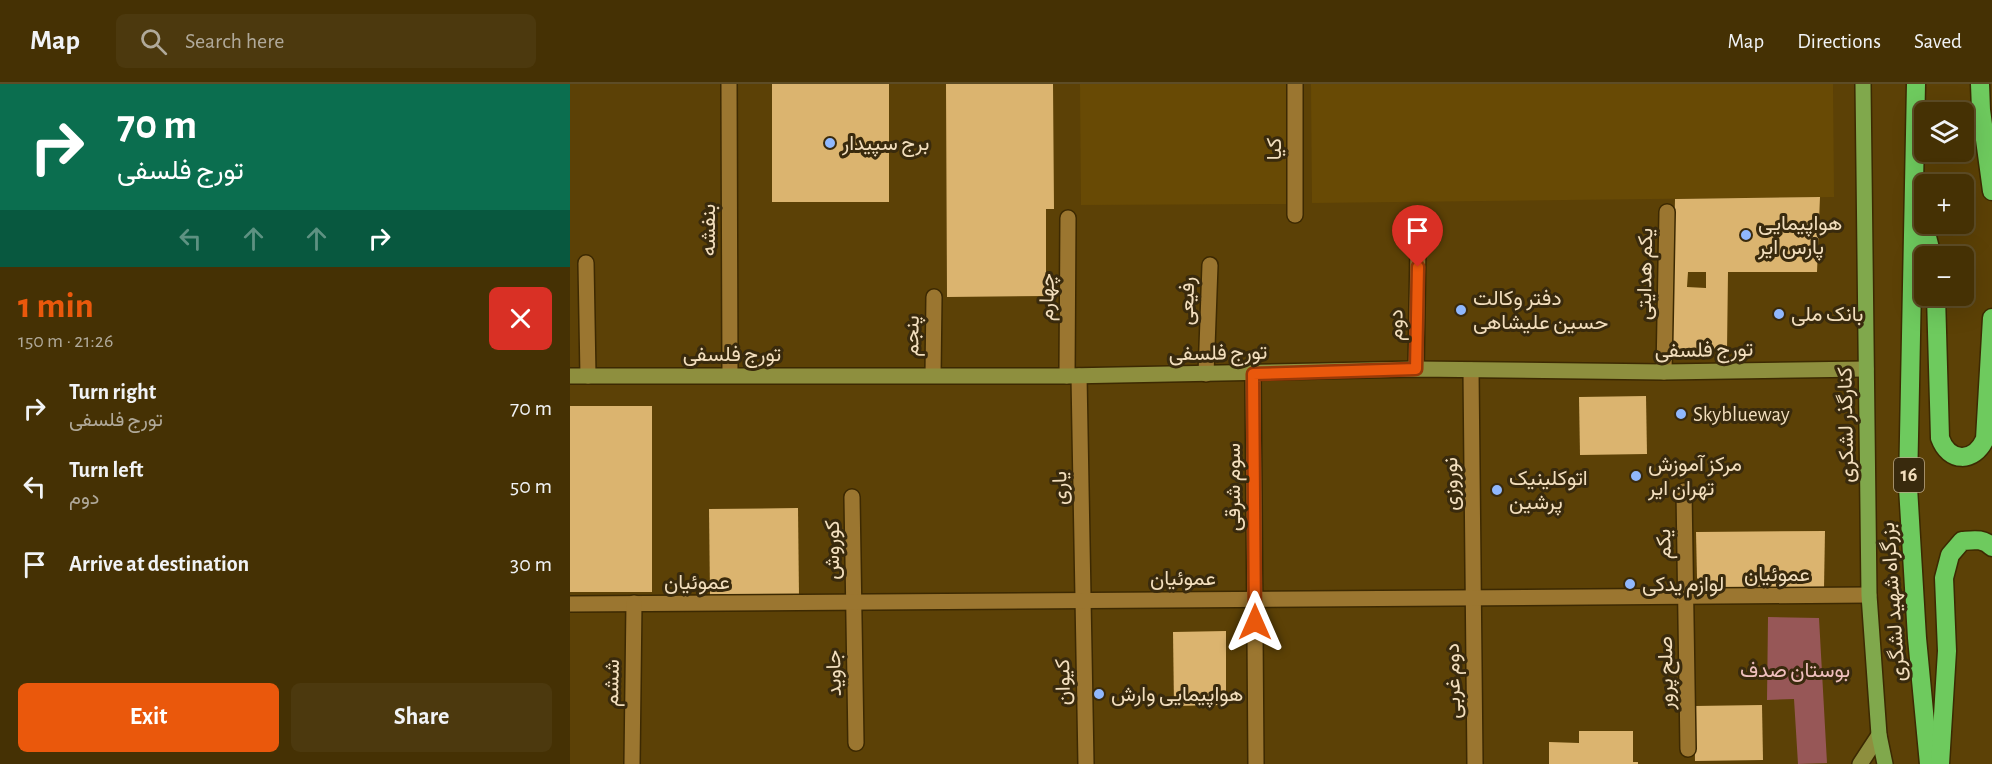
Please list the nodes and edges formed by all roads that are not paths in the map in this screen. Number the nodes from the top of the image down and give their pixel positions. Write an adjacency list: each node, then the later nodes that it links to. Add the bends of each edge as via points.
1 (729, 84): 25 (street, بنفشه)
2 (1295, 84): 9 (street, کیا)
3 (1863, 84): 19 (main road, کنارگذر لشکری)
4 (1916, 84): 6 (highway, 16)
5 (1980, 84): 7 (highway)
6 (1912, 184): 12 (highway); 49 (highway, بزرگراه شهید لشگری / 16, via 1908,487)
7 (1992, 191)
8 (1667, 212): 21 (street, یکم هدایتی)
9 (1295, 214)
10 (1068, 218): 28 (street, چهارم)
11 (1418, 246): 18 (street, دوم)
12 (1929, 246)
13 (586, 263): 24 (street)
14 (1210, 265): 22 (street, رفیعی)
15 (934, 297): 26 (street, پنجم)
16 (1936, 306): 17 (highway, via 1940,438 1954,455 1962,457 1977,452 1985,439)
17 (1992, 318)
18 (1416, 369): 20 (street, تورج فلسفی); 23 (street, تورج فلسفی)
19 (1866, 369): 21 (street, تورج فلسفی); 32 (main road, کنارگذر لشکری)
20 (1471, 370): 21 (street, تورج فلسفی); 34 (street, نوروزی)
21 (1664, 372)
22 (1206, 374): 23 (street, تورج فلسفی); 28 (street, تورج فلسفی)
23 (1253, 374): 35 (street, سوم شرقی)
24 (588, 375): 25 (street, تورج فلسفی); 27 (street, تورج فلسفی)
25 (730, 375): 26 (street, تورج فلسفی)
26 (933, 375): 28 (street, تورج فلسفی)
27 (570, 376)
28 (1073, 376): 36 (street, یاری)
29 (1684, 491): 33 (street, یکم)
30 (852, 497): 37 (street, کوروش)
31 (1992, 547): 50 (highway, via 1978,539 1962,541 1950,555 1944,578 1947,651)
32 (1869, 595): 33 (street, عموئیان); 40 (main road, کنارگذر لشکری)
33 (1686, 596): 34 (street, عموئیان); 42 (street, صلح پرور)
34 (1473, 597): 35 (street, عموئیان); 46 (street, دوم غربی)
35 (1255, 599): 36 (street, عموئیان); 45 (street, سوم شرقی)
36 (1083, 600): 37 (street, عموئیان); 44 (street, کیوان)
37 (853, 602): 38 (street, عموئیان); 41 (street, جاوید)
38 (634, 603): 39 (street, عموئیان); 43 (street, ششم)
39 (570, 604)
40 (1879, 735): 47 (street); 48 (main road, کنارگذر لشکری)
41 (856, 743)
42 (1688, 749)
43 (632, 764)
44 (1086, 764)
45 (1256, 764)
46 (1475, 764)
47 (1860, 764)
48 (1885, 764)
49 (1929, 764)
50 (1940, 764)

